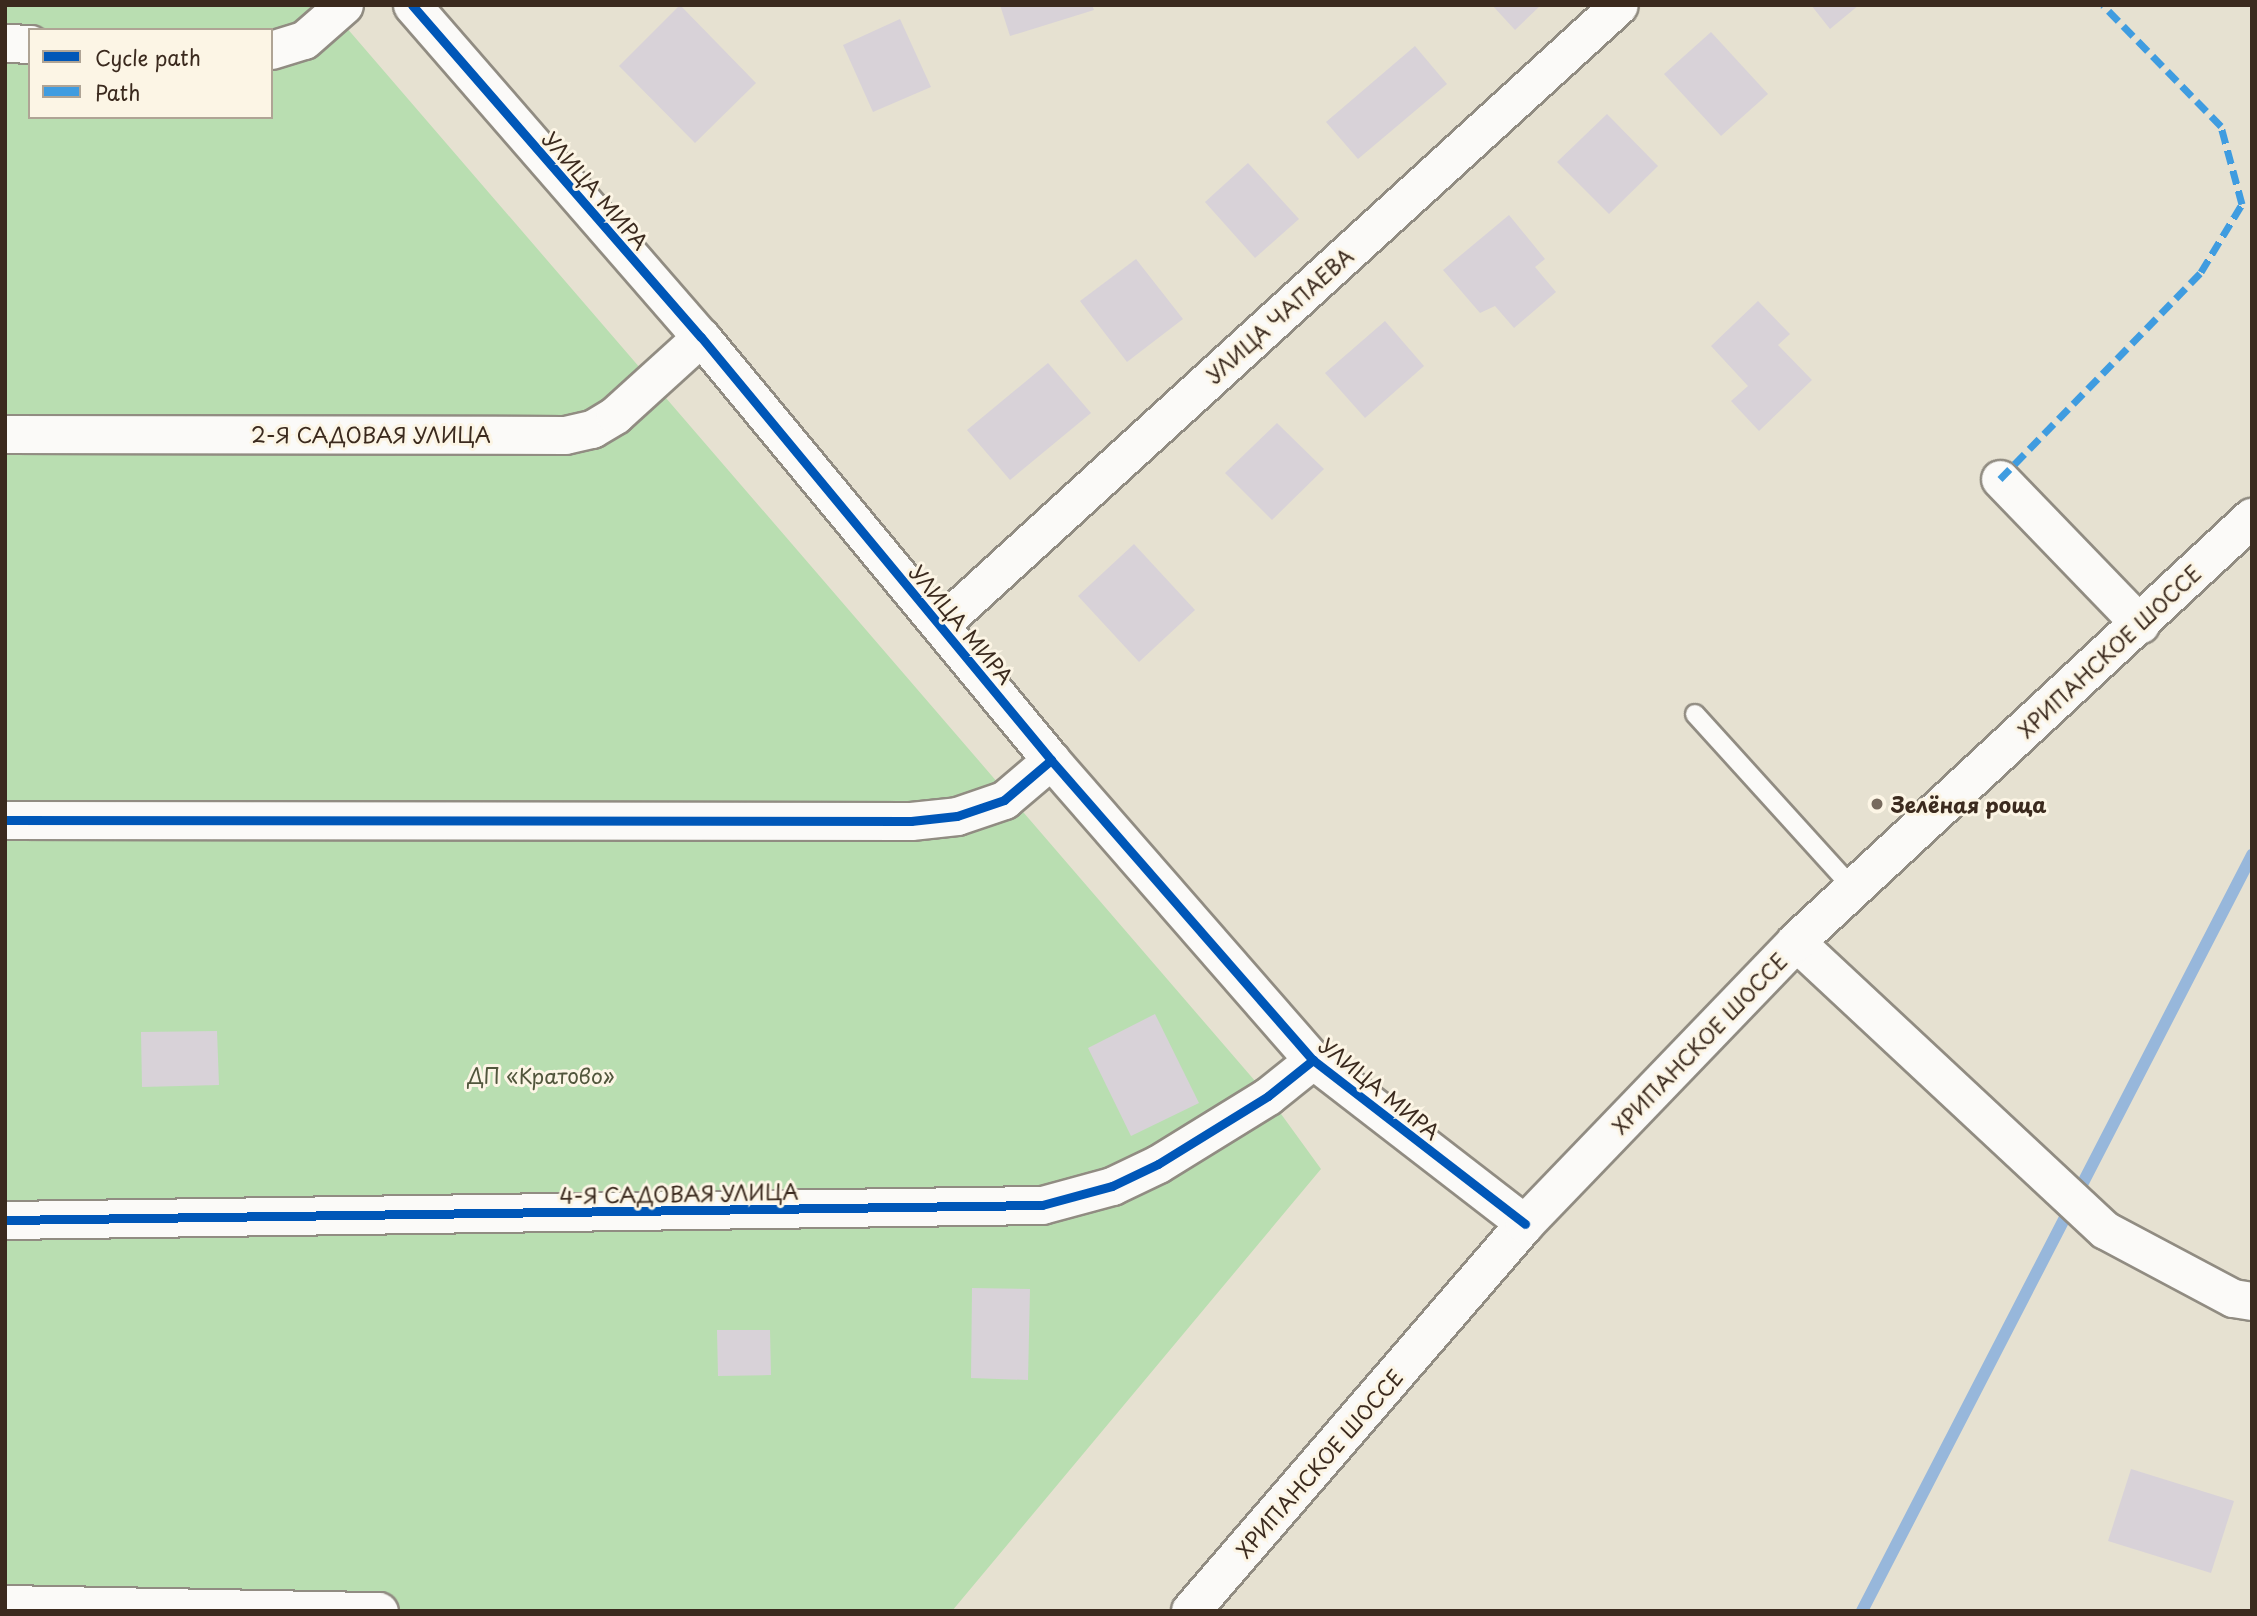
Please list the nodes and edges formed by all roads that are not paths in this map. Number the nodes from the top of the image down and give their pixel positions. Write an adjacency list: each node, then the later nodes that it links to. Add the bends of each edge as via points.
1 (344, 5): 6 (street, via 304,40)
2 (412, 5): 7 (street, УЛИЦА МИРА)
3 (1619, 5): 11 (street, УЛИЦА ЧАПАЕВА)
4 (5, 43): 5 (street)
5 (28, 44)
6 (273, 49)
7 (701, 337): 8 (street, 2-Я САДОВАЯ УЛИЦА, via 615,415 592,429 565,435); 11 (street, УЛИЦА МИРА)
8 (5, 434)
9 (2000, 479): 12 (street)
10 (2252, 518): 12 (main road, ХРИПАНСКОЕ ШОССЕ)
11 (940, 625): 14 (street, УЛИЦА МИРА)
12 (2140, 625): 16 (main road, ХРИПАНСКОЕ ШОССЕ)
13 (1695, 714): 16 (lane)
14 (1051, 760): 15 (street, via 1004,800 957,816 911,821); 18 (street, УЛИЦА МИРА)
15 (5, 820)
16 (1853, 888): 17 (main road, ХРИПАНСКОЕ ШОССЕ)
17 (1796, 942): 20 (main road, ХРИПАНСКОЕ ШОССЕ); 21 (street, via 2105,1230 2234,1298)
18 (1313, 1060): 19 (street, 4-Я САДОВАЯ УЛИЦА, via 1268,1096 1157,1164 1112,1186 1042,1205); 20 (street, УЛИЦА МИРА)
19 (5, 1220)
20 (1525, 1224): 25 (main road, ХРИПАНСКОЕ ШОССЕ)
21 (2252, 1301)
22 (5, 1604): 23 (street)
23 (66, 1607): 24 (street)
24 (379, 1611)
25 (1191, 1611)

